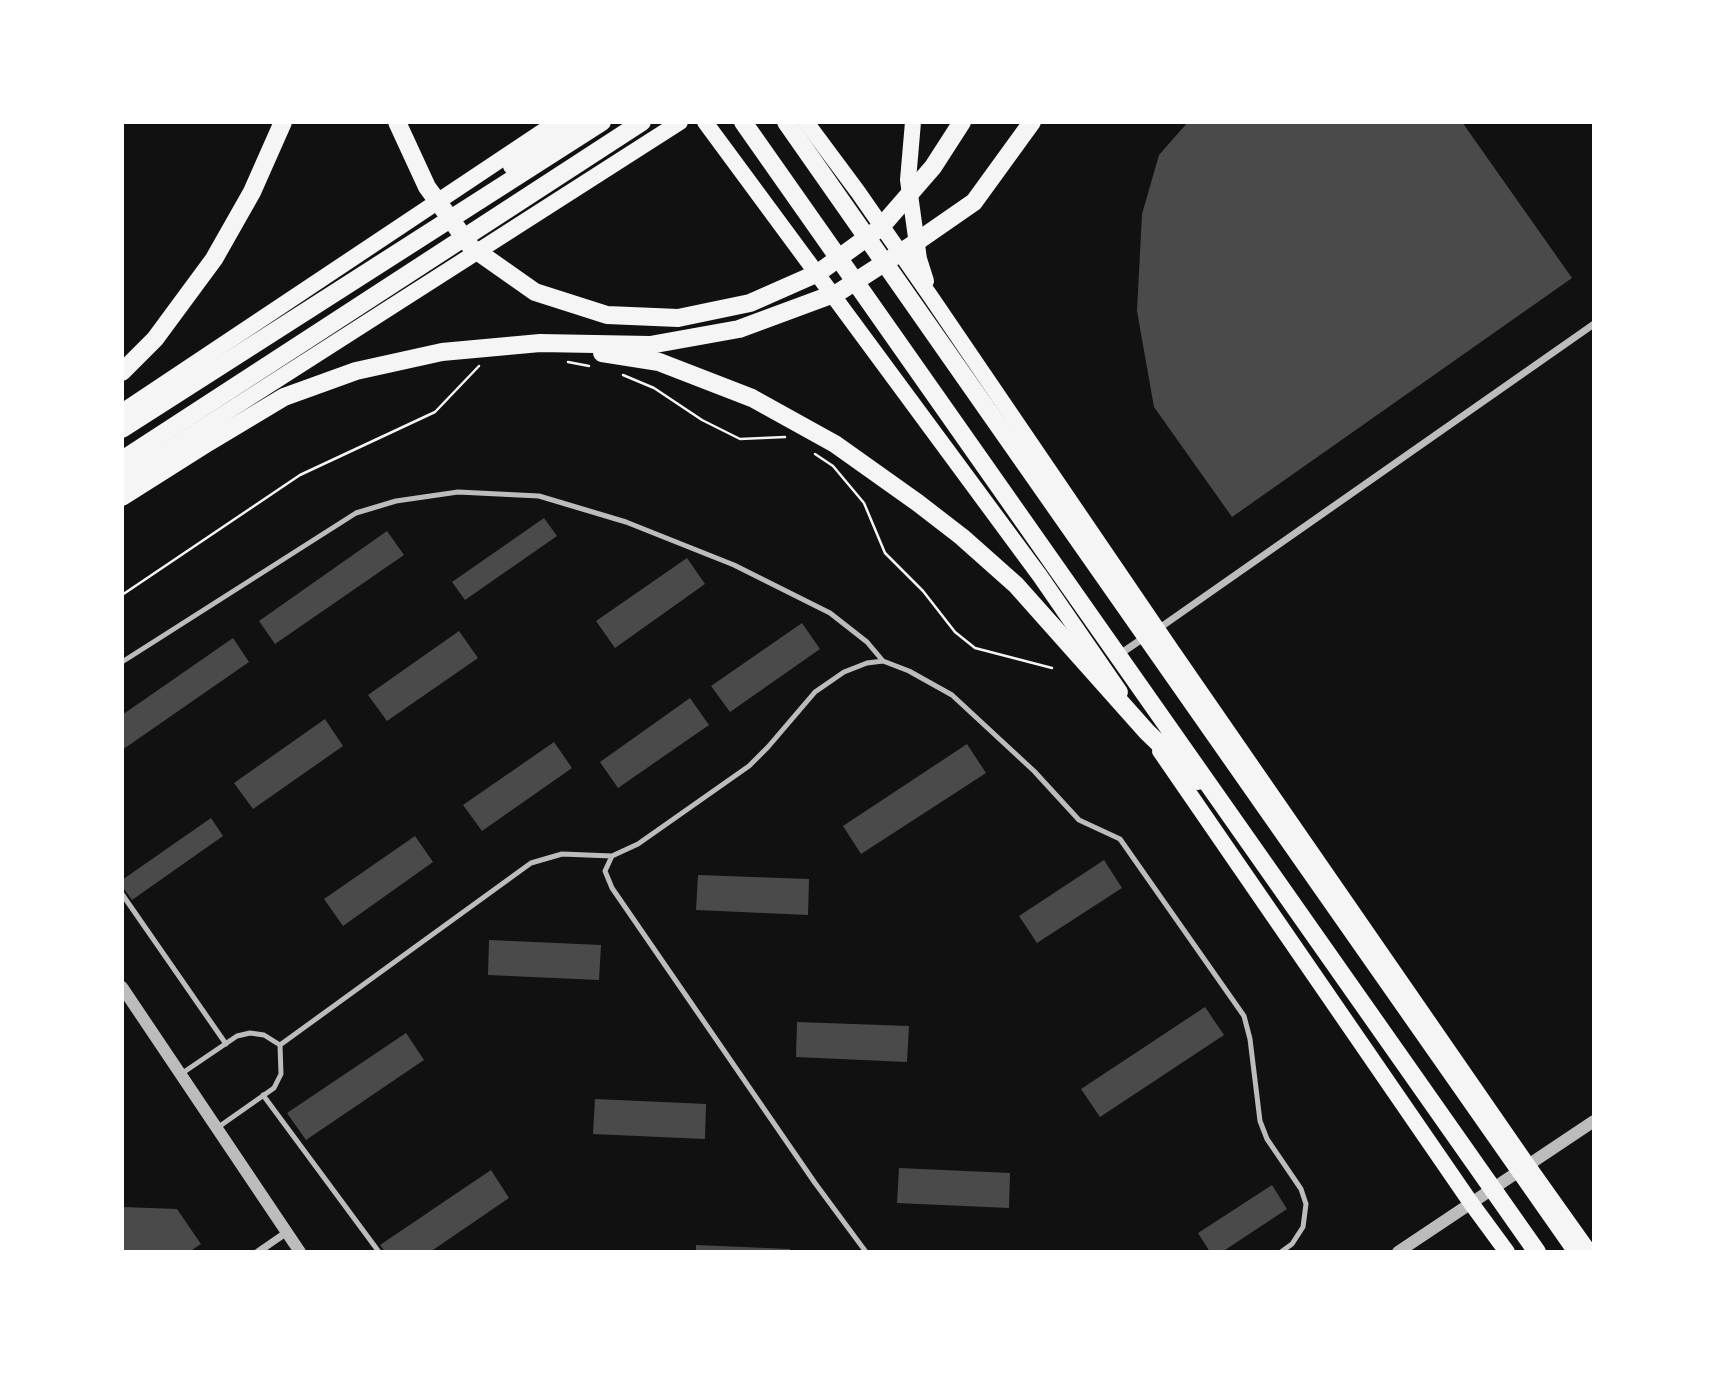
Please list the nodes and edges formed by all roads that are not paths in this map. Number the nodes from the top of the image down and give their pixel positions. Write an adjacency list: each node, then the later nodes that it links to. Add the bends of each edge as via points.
1 (283, 122): 18 (highway, via 252,192 214,259 155,339)
2 (397, 122): 11 (highway, via 427,187 471,247 535,292 607,315 678,318 750,303 818,274 880,228 933,167)
3 (557, 122): 19 (main road)
4 (576, 122): 16 (highway)
5 (602, 122): 16 (highway)
6 (642, 122): 21 (highway)
7 (680, 122): 22 (main road)
8 (705, 122): 27 (main road)
9 (743, 122): 28 (highway)
10 (913, 122): 14 (main road, via 908,180 919,259)
11 (962, 122)
12 (1032, 122): 17 (highway, via 974,202 839,292 739,329 650,345)
13 (792, 124): 14 (main road, via 858,192); 49 (highway)
14 (931, 297): 24 (main road)
15 (1594, 324): 24 (street)
16 (267, 336): 20 (highway)
17 (540, 343): 23 (highway, via 442,352 356,371 284,397); 28 (highway, via 659,362 752,398 835,443 962,537 1016,585 1147,732)
18 (122, 372)
19 (122, 412)
20 (122, 429)
21 (122, 460)
22 (122, 478)
23 (122, 497)
24 (1158, 629): 27 (street); 38 (main road)
25 (883, 661): 26 (lane, via 830,613 734,565 626,523 539,496 458,492 396,501 356,513); 29 (lane, via 844,672 815,692 750,766 638,844); 45 (lane, via 952,695 1079,820 1120,839 1244,1016 1260,1121 1306,1204 1303,1227)
26 (122, 662)
27 (1102, 666): 39 (main road)
28 (1227, 808): 48 (highway)
29 (612, 856): 33 (lane, via 562,854 531,863); 44 (lane, via 605,871 612,888)
30 (122, 894): 32 (lane)
31 (122, 987): 34 (street)
32 (226, 1044): 33 (lane, via 250,1033); 34 (lane)
33 (280, 1045): 35 (lane, via 281,1074)
34 (181, 1074): 37 (street)
35 (263, 1095): 37 (lane); 43 (lane)
36 (1594, 1121): 38 (street)
37 (217, 1128): 40 (street)
38 (1528, 1166): 39 (street); 50 (main road)
39 (1471, 1203): 46 (street); 47 (main road)
40 (287, 1232): 41 (street); 42 (street)
41 (258, 1251)
42 (300, 1251)
43 (379, 1251)
44 (866, 1251)
45 (1281, 1251)
46 (1398, 1251)
47 (1507, 1251)
48 (1537, 1251)
49 (1577, 1251)
50 (1589, 1251)

